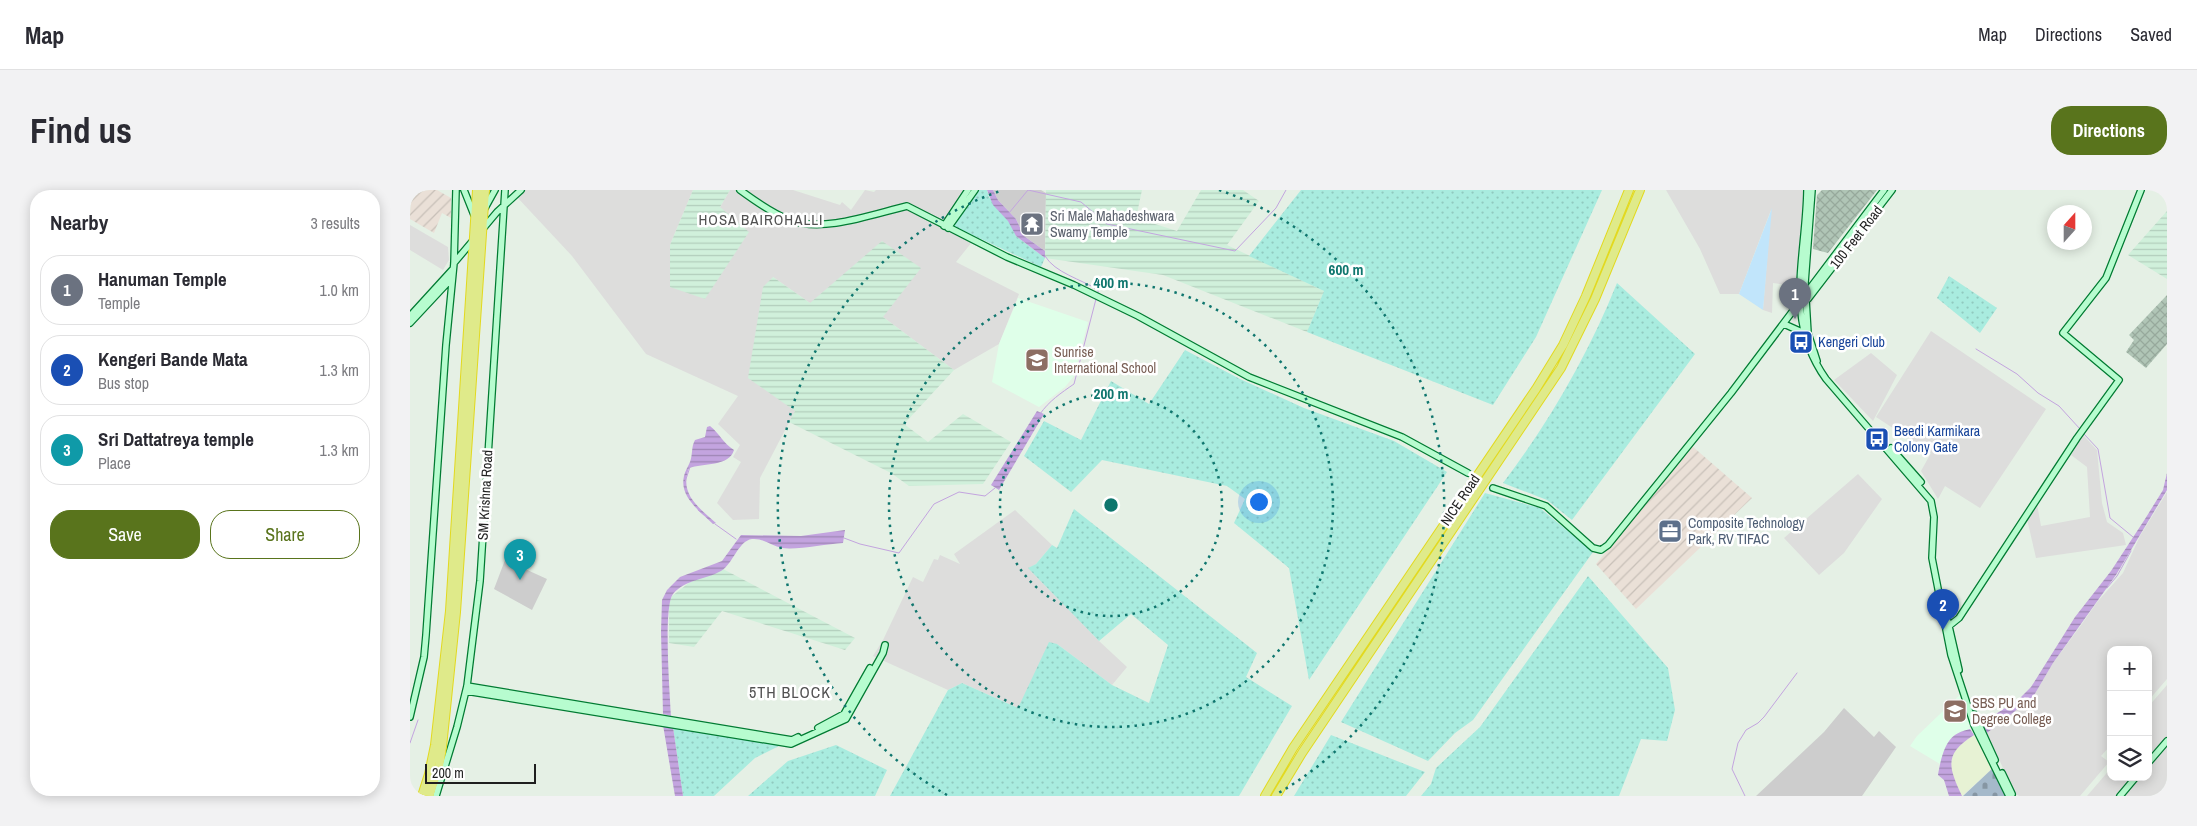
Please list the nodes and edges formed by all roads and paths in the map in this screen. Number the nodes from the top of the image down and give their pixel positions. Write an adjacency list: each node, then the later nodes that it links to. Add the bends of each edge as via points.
1 (456, 190): 24 (street)
2 (464, 190): 20 (street)
3 (477, 190): 20 (highway, SM Krishna Road)
4 (485, 190): 19 (highway, SM Krishna Road)
5 (495, 190): 19 (street)
6 (504, 190): 18 (street, SM Krishna Road)
7 (521, 190): 18 (street)
8 (740, 190): 21 (street, via 780,216 812,225 907,206)
9 (968, 190): 21 (street)
10 (975, 190): 21 (street)
11 (1628, 190): 48 (highway, NICE Road, via 1563,345 1536,390 1297,740)
12 (1640, 190): 49 (highway, NICE Road, via 1595,300 1561,368 1307,744)
13 (1807, 190): 28 (street, via 1799,281)
14 (1812, 190): 27 (street, via 1805,283)
15 (1884, 190): 27 (street, 100 Feet Road)
16 (1892, 190): 27 (street, 100 Feet Road)
17 (2141, 190): 36 (street, via 2106,278 2063,333 2119,380 1959,618)
18 (503, 207): 22 (street); 38 (street, SM Krishna Road, via 480,581)
19 (483, 210): 22 (highway, SM Krishna Road)
20 (475, 217): 23 (highway, SM Krishna Road)
21 (946, 227): 33 (street, via 1138,316 1249,377 1402,437)
22 (481, 230): 23 (street); 35 (highway, SM Krishna Road)
23 (473, 240): 24 (street); 35 (highway, SM Krishna Road)
24 (454, 262): 25 (street)
25 (452, 270): 26 (street); 29 (street)
26 (452, 278): 30 (street); 39 (street, via 424,656)
27 (1807, 296): 28 (street, 100 Feet Road); 32 (street)
28 (1801, 304): 31 (street, 100 Feet Road); 32 (street)
29 (410, 316)
30 (410, 323)
31 (1784, 324): 32 (street); 34 (street, 100 Feet Road, via 1732,393 1601,550 1593,548 1546,506)
32 (1806, 333): 36 (street, via 1828,378 1934,498 1937,506 1935,555); 40 (street, via 1813,359 1826,379 1931,501 1934,517 1932,558 1937,589 1951,655)
33 (1468, 473)
34 (1493, 488)
35 (454, 594): 37 (highway, SM Krishna Road)
36 (1949, 626): 40 (street)
37 (446, 672): 45 (highway, SM Krishna Road, via 435,745); 46 (highway, SM Krishna Road, via 442,746)
38 (467, 688): 38 (street, via 792,740 844,714 885,645 846,719 791,744); 47 (street, SM Krishna Road)
39 (410, 717)
40 (1976, 725): 41 (street)
41 (1982, 737): 50 (street); 51 (street)
42 (2167, 741): 43 (street)
43 (2152, 758)
44 (2133, 781): 52 (street)
45 (422, 796)
46 (429, 796)
47 (436, 796)
48 (1265, 796)
49 (1276, 796)
50 (2009, 796)
51 (2013, 796)
52 (2120, 796)

